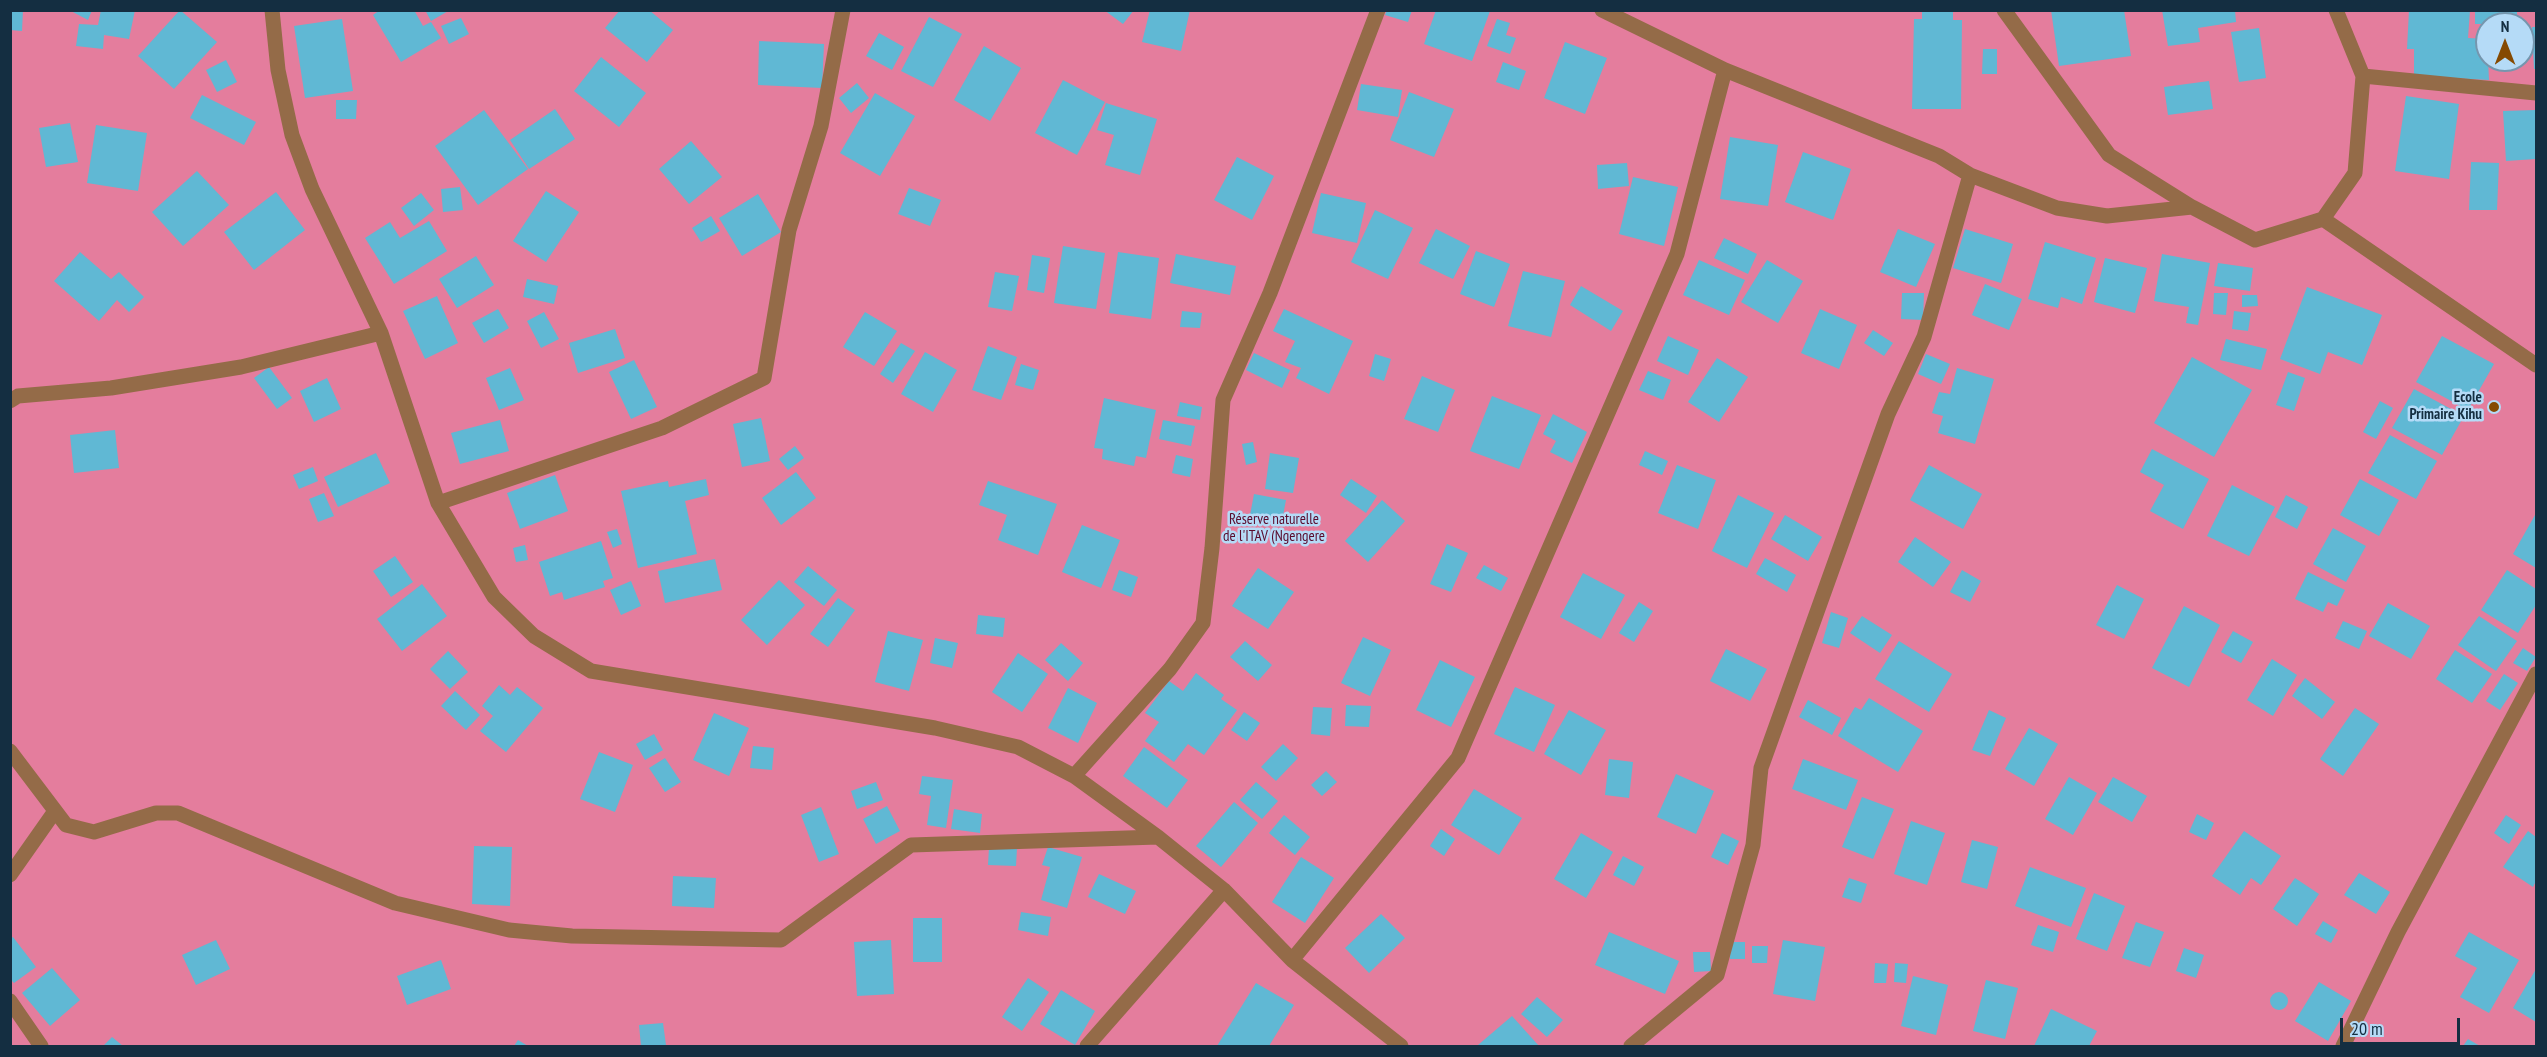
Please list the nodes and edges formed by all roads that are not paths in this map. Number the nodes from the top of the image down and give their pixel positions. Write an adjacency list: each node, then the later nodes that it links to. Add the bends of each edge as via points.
1 (272, 10): 13 (street, via 278,70 292,135 312,189)
2 (843, 10): 16 (street, via 821,126 789,230 764,378 662,428)
3 (1378, 10): 19 (street, via 1270,293 1223,400 1203,624 1170,669)
4 (1602, 10): 7 (street)
5 (2004, 10): 11 (street, via 2109,155)
6 (2336, 10): 8 (street)
7 (1725, 70): 10 (street, via 1939,156); 24 (street, via 1677,254 1458,758)
8 (2363, 76): 9 (street); 12 (street, via 2355,173)
9 (2536, 93)
10 (1970, 175): 11 (street, via 2057,208 2108,216); 29 (street, via 1924,337 1888,414 1761,768 1753,845 1717,975)
11 (2192, 207): 12 (street, via 2255,240)
12 (2323, 219): 14 (street)
13 (381, 333): 15 (street, via 241,367); 16 (street)
14 (2536, 365)
15 (10, 400)
16 (438, 503): 19 (street, via 494,597 534,636 591,671 935,728 1018,747)
17 (2536, 674): 30 (street, via 2403,922)
18 (10, 751): 20 (street)
19 (1074, 776): 21 (street)
20 (55, 811): 21 (street, via 66,825 94,832 156,813 178,813 395,903 509,930 572,936 781,940 911,845); 22 (street)
21 (1158, 837): 23 (street)
22 (10, 875)
23 (1224, 890): 24 (street); 27 (street)
24 (1292, 960): 28 (street)
25 (10, 1001): 26 (street)
26 (41, 1047)
27 (1087, 1047)
28 (1401, 1047)
29 (1630, 1047)
30 (2343, 1047)

